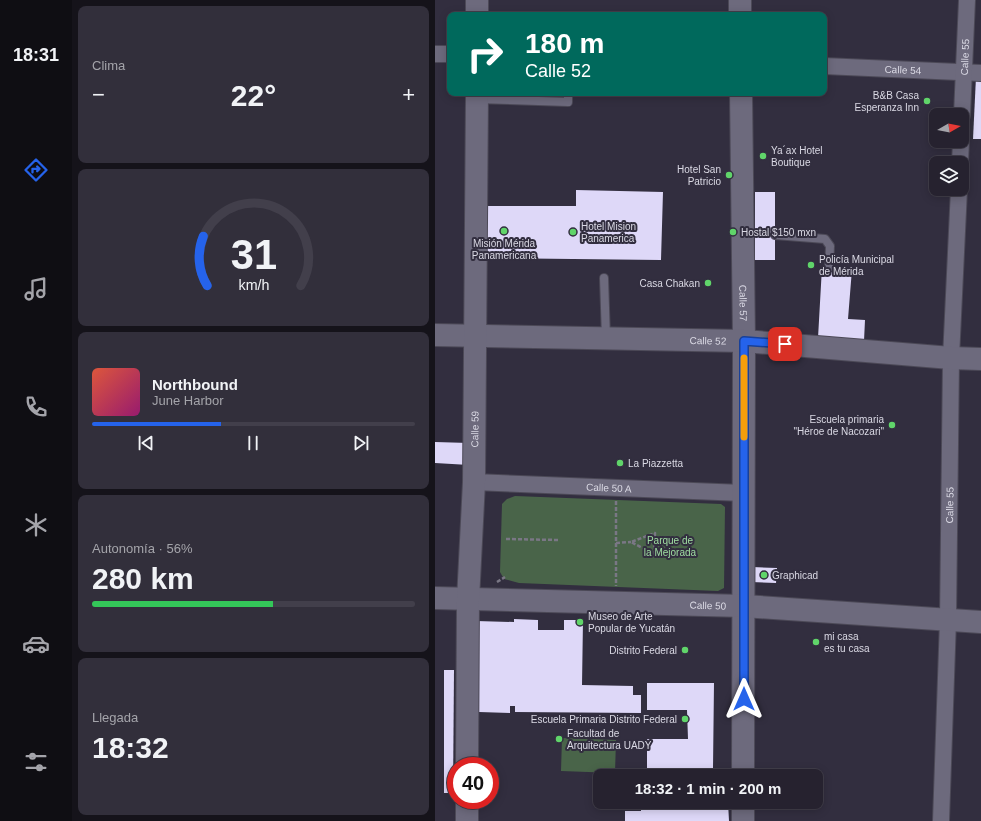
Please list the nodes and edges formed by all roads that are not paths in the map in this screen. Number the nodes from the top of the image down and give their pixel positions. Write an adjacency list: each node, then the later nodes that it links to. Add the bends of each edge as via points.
1 (477, 0): 4 (main road)
2 (740, 0): 5 (main road)
3 (967, 0): 9 (street, Calle 55)
4 (477, 12)
5 (740, 12)
6 (435, 54): 7 (street)
7 (447, 54)
8 (827, 66): 9 (street, Calle 54)
9 (964, 72): 10 (street, Calle 54); 14 (street, Calle 55)
10 (981, 73)
11 (477, 96): 12 (lane, via 568,102); 20 (main road, Calle 59)
12 (568, 96)
13 (741, 96): 22 (main road, Calle 57, via 746,236)
14 (962, 108)
15 (959, 196): 23 (street, Calle 55)
16 (775, 235): 17 (lane, via 825,239 830,246)
17 (829, 268)
18 (604, 278): 21 (lane)
19 (435, 335): 20 (main road, Calle 52)
20 (474, 335): 21 (main road, Calle 52); 25 (main road, Calle 59)
21 (606, 338): 22 (main road, Calle 52)
22 (744, 341): 23 (main road, Calle 52, via 826,343); 26 (main road, Calle 57)
23 (951, 358): 24 (main road, Calle 52); 30 (street, Calle 55)
24 (981, 359)
25 (474, 482): 26 (street, Calle 50 A); 28 (main road, Calle 59)
26 (743, 493): 29 (main road, Calle 57)
27 (435, 598): 28 (main road, Calle 50)
28 (468, 600): 29 (main road, Calle 50); 32 (main road, Calle 59)
29 (744, 606): 30 (main road, Calle 50); 33 (main road, Calle 57)
30 (948, 620): 31 (main road, Calle 50); 38 (street, Calle 55)
31 (981, 622)
32 (467, 757)
33 (743, 769)
34 (467, 809): 36 (main road)
35 (743, 809): 37 (main road)
36 (467, 821)
37 (743, 821)
38 (941, 821)

